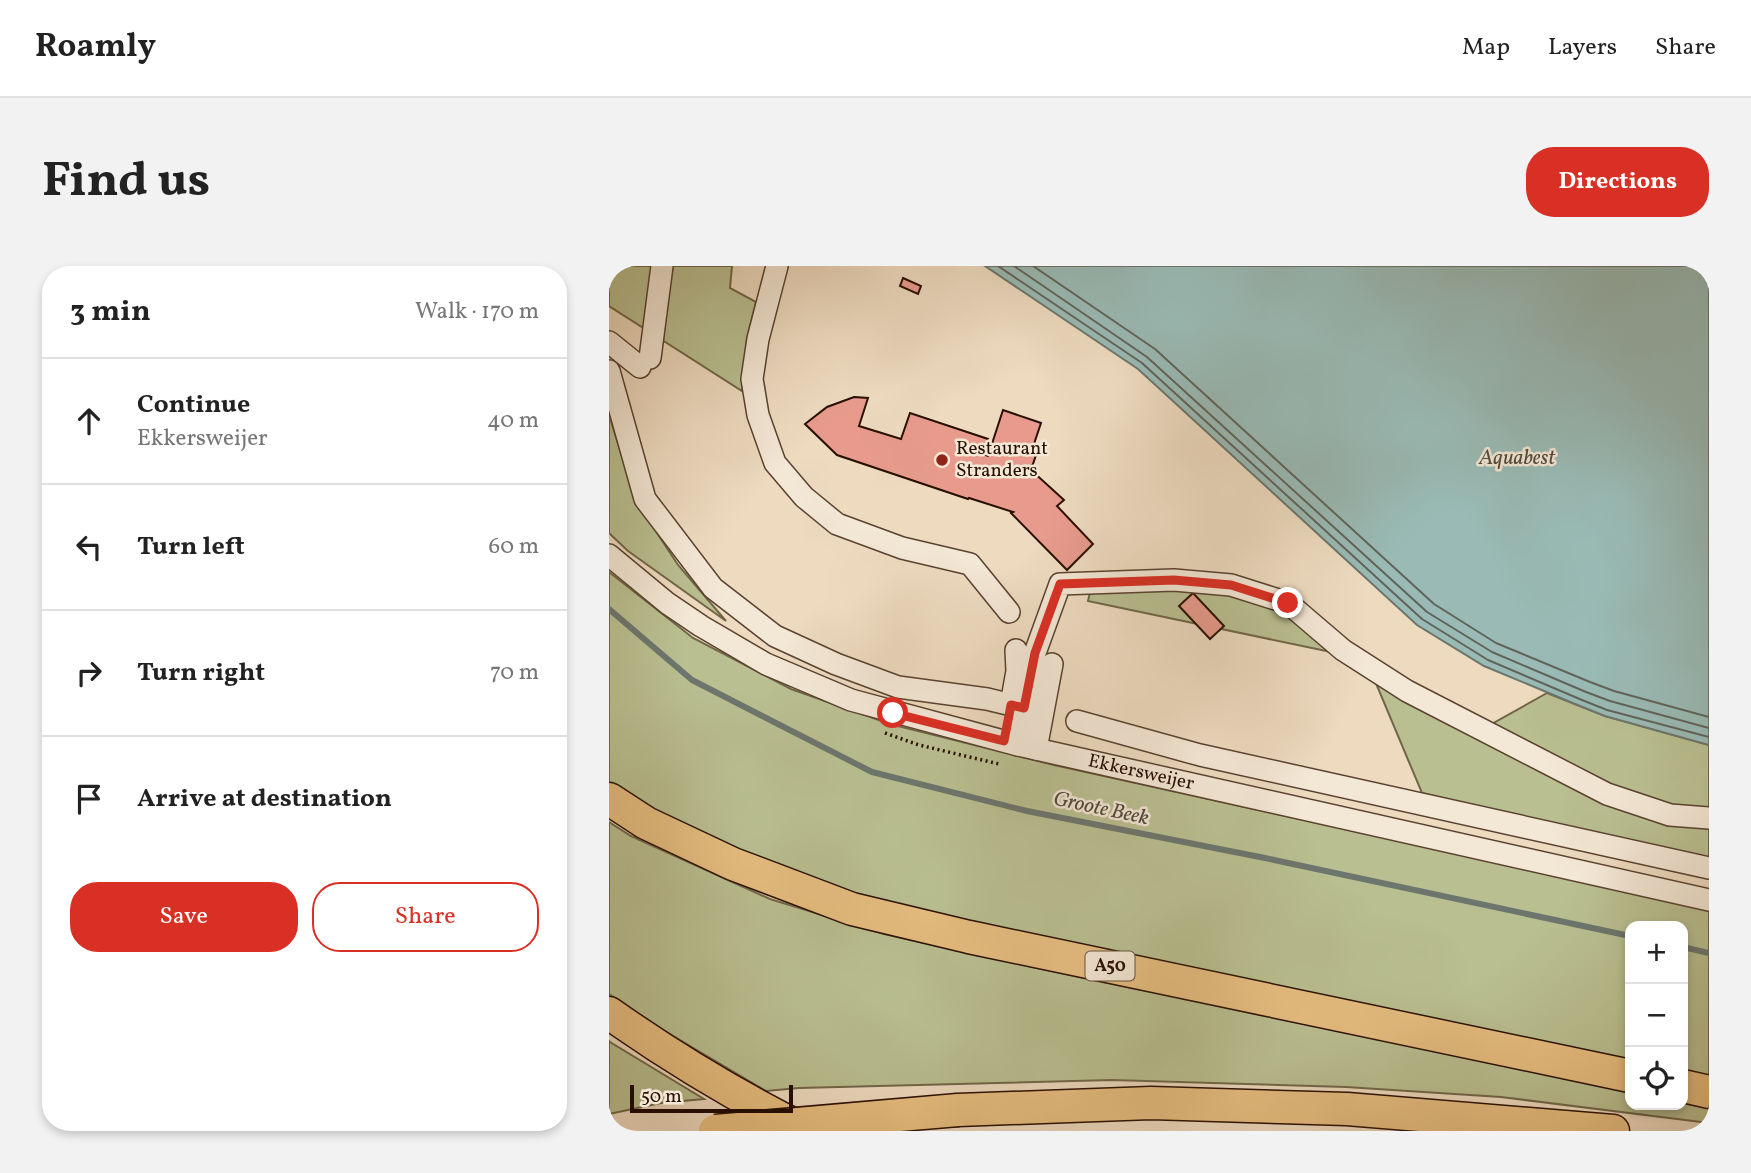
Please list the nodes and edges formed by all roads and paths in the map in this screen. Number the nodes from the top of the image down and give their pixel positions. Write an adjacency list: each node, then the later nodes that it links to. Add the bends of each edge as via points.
1 (777, 266): 6 (street, via 751,379 775,463 804,497 837,524 902,548 970,564)
2 (659, 268): 3 (street, via 645,362)
3 (609, 342)
4 (609, 371): 8 (street, via 645,499 713,588 775,636 836,664 898,687)
5 (609, 555): 10 (street, Ekkersweijer, via 689,619 766,664 851,700)
6 (1009, 612)
7 (1034, 655): 8 (street); 10 (street); 12 (street, via 1060,584 1174,580 1231,585 1288,603 1343,650 1407,691 1607,794 1669,815)
8 (1017, 706): 10 (street)
9 (1077, 721): 13 (street, via 1251,766)
10 (1019, 745): 14 (street, Ekkersweijer)
11 (609, 799): 16 (highway, A50, via 646,823 733,864 852,909)
12 (1709, 818)
13 (1709, 868)
14 (1709, 900)
15 (609, 1013): 20 (highway)
16 (1625, 1075)
17 (1688, 1087): 18 (highway)
18 (1709, 1092)
19 (715, 1131): 21 (highway, bridge, via 958,1110 1151,1103 1347,1108)
20 (806, 1131)
21 (1613, 1131)

